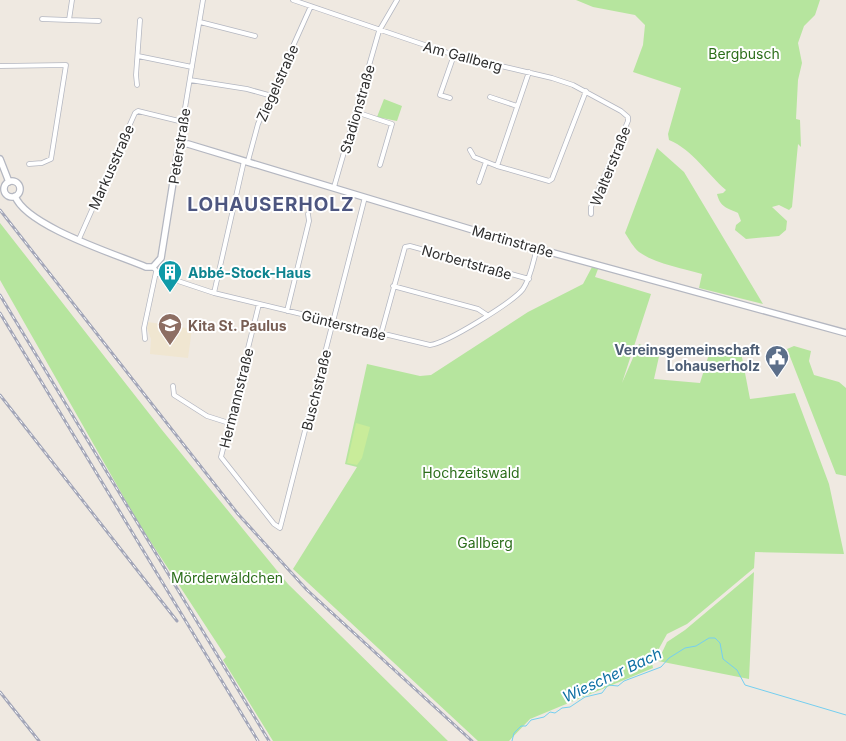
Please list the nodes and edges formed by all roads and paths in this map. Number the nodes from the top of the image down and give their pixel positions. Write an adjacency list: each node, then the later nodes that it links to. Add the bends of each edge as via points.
1 (72, 0): 7 (street)
2 (203, 0): 10 (street, Peterstraße)
3 (293, 0): 5 (street, Am Gallberg)
4 (397, 0): 11 (street, Stadionstraße)
5 (311, 6): 11 (street, Am Gallberg); 23 (street, Ziegelstraße)
6 (42, 19): 7 (street)
7 (69, 20): 9 (street)
8 (140, 20): 14 (street)
9 (99, 21)
10 (200, 22): 12 (street); 16 (street, Peterstraße)
11 (379, 31): 13 (street, Am Gallberg); 27 (street, Stadionstraße)
12 (255, 36)
13 (454, 55): 17 (street, Am Gallberg); 22 (street)
14 (138, 56): 16 (street); 19 (street)
15 (0, 66): 35 (street, via 66,65 51,159 42,164)
16 (192, 67): 18 (street, Peterstraße)
17 (529, 72): 20 (street, Am Gallberg); 26 (street)
18 (190, 80): 23 (street); 29 (street, Peterstraße)
19 (137, 85)
20 (586, 91): 28 (street, Am Gallberg, via 612,104); 37 (street, via 552,179 549,181)
21 (434, 93): 22 (street)
22 (440, 95): 25 (street)
23 (272, 96): 33 (street, Ziegelstraße)
24 (490, 97): 26 (street)
25 (450, 98)
26 (517, 106): 37 (street)
27 (356, 112): 36 (street, via 392,124); 40 (street, Stadionstraße)
28 (628, 119): 45 (street, Walterstraße, via 591,207)
29 (182, 122): 30 (street, Peterstraße); 46 (street, Markusstraße, via 138,111 135,113)
30 (182, 144): 33 (street, Martinstraße); 48 (street, Peterstraße, via 178,151 160,258)
31 (470, 150): 34 (street, via 474,157)
32 (0, 159): 38 (street)
33 (246, 160): 40 (street, Martinstraße); 51 (street, Ziegelstraße)
34 (486, 162): 37 (street); 39 (street)
35 (29, 164)
36 (380, 165)
37 (497, 166)
38 (9, 182): 41 (street); 42 (street, Günterstraße, via 18,185 19,193)
39 (479, 182)
40 (334, 187): 43 (street, Martinstraße)
41 (3, 194): 42 (street)
42 (15, 196): 46 (street, Günterstraße, via 20,207 38,220)
43 (365, 196): 47 (street, Martinstraße); 55 (street, Buschstraße)
44 (308, 214): 53 (street)
45 (591, 214)
46 (79, 239): 48 (street, Günterstraße)
47 (537, 248): 49 (street, Günterstraße); 57 (street, Martinstraße)
48 (154, 269): 51 (street, Günterstraße); 58 (street, Peterstraße)
49 (529, 279): 50 (street, Norbertstraße, via 410,246 402,252); 54 (street, Günterstraße, via 520,293)
50 (393, 286): 54 (street, via 478,309); 56 (street, Norbertstraße)
51 (214, 293): 52 (street, Günterstraße)
52 (259, 304): 53 (street, Günterstraße); 60 (street, Hermannstraße)
53 (287, 311): 55 (street, Günterstraße)
54 (486, 315): 56 (street, Günterstraße, via 438,344 422,345)
55 (332, 322): 56 (street, Günterstraße); 61 (street, Buschstraße)
56 (381, 334)
57 (846, 334)
58 (145, 339)
59 (173, 386): 60 (street, via 174,395 193,409)
60 (229, 423): 61 (street, Hermannstraße, via 222,459 274,524 279,528)
61 (282, 526)

